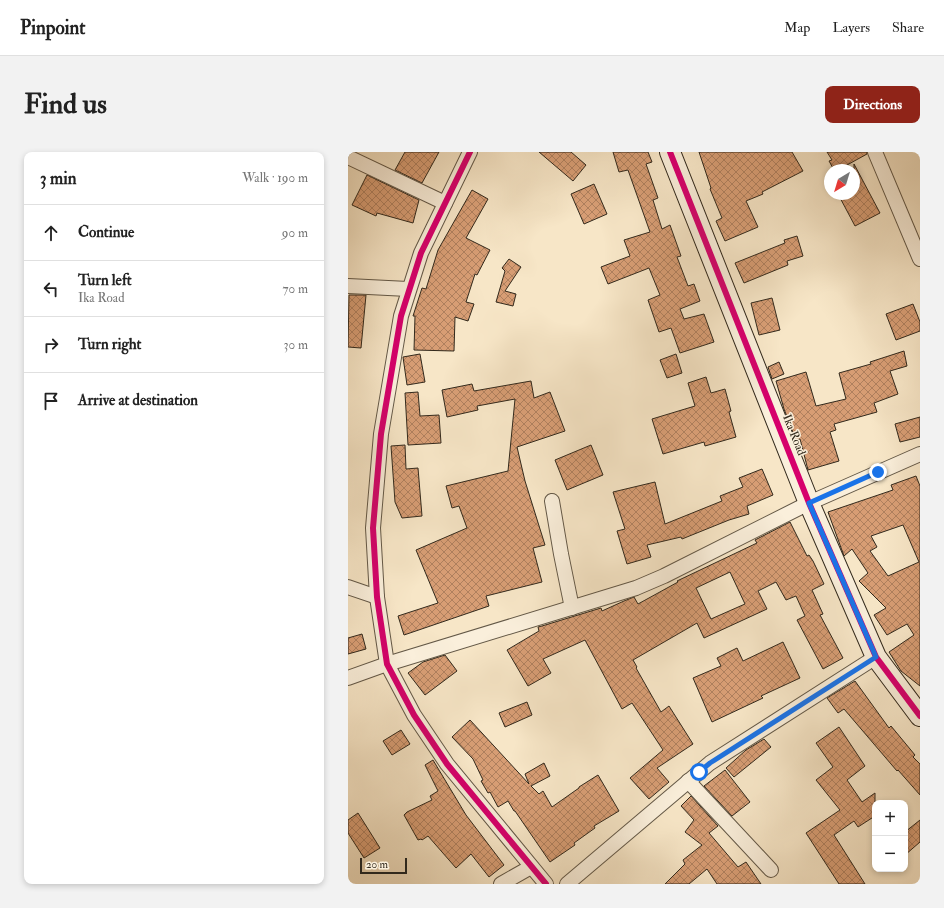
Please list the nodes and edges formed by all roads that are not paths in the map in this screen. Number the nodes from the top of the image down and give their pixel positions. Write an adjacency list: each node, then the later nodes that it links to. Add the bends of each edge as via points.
1 (470, 152): 5 (street)
2 (670, 152): 11 (street, Ika Road)
3 (875, 152): 6 (street)
4 (348, 157): 5 (street)
5 (445, 202): 8 (street, via 421,253)
6 (920, 259)
7 (348, 286): 8 (street)
8 (408, 289): 13 (street, via 400,316 381,434 373,528)
9 (920, 454): 11 (street)
10 (552, 501): 14 (street)
11 (809, 503): 14 (street, via 643,585); 15 (street, Ika Road)
12 (348, 587): 13 (street)
13 (377, 597): 16 (street)
14 (572, 608): 16 (street)
15 (876, 657): 18 (street, Ika Road); 19 (street, via 710,763)
16 (387, 664): 17 (street); 20 (street, via 414,715 447,764)
17 (348, 678)
18 (920, 716)
19 (688, 781): 21 (street); 24 (street)
20 (531, 867): 22 (street); 23 (street)
21 (771, 870)
22 (501, 884)
23 (546, 884)
24 (567, 884)

